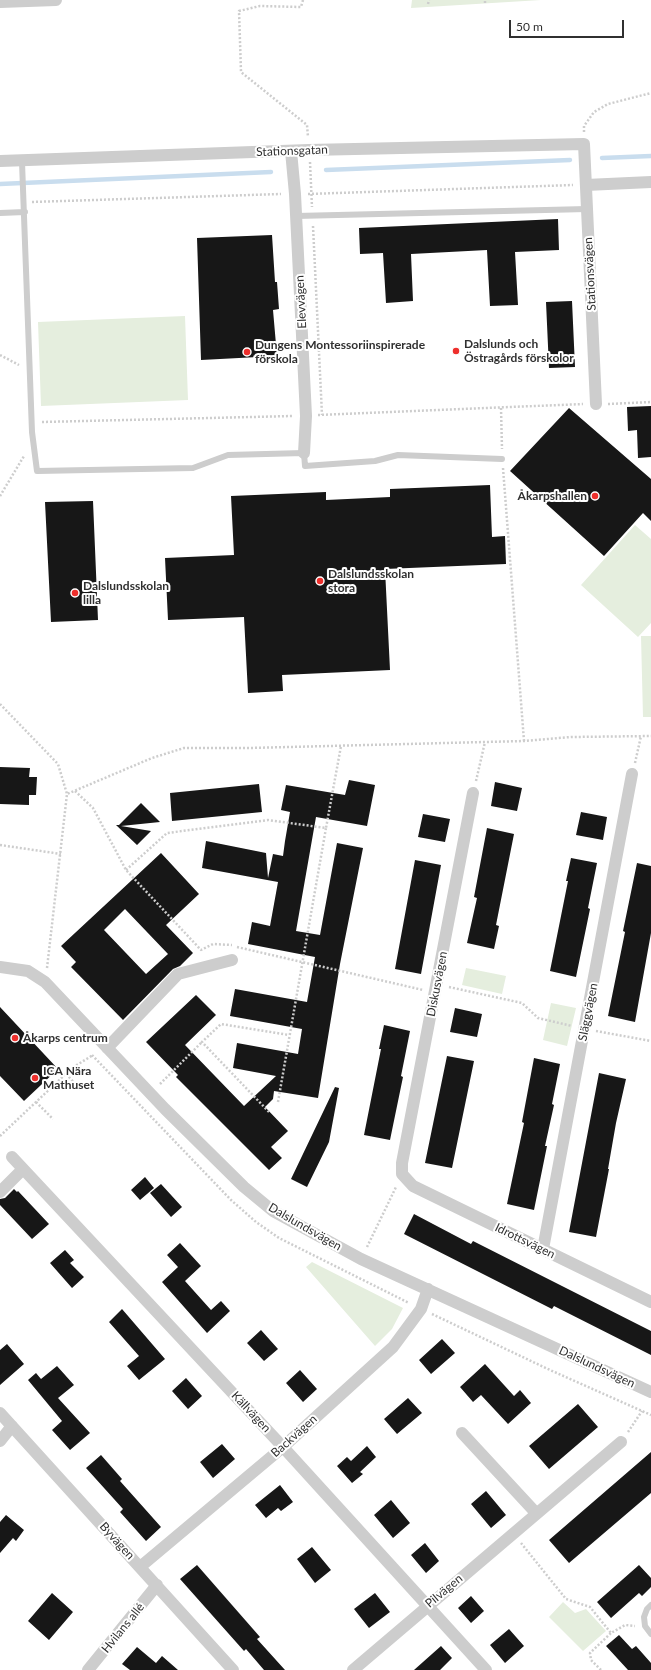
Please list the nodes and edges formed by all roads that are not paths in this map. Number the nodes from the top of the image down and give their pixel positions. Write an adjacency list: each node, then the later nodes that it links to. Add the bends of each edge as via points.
1 (34, 0): 2 (street); 3 (street)
2 (56, 0)
3 (0, 2)
4 (584, 144): 5 (street, Stationsgatan); 9 (street, Stationsvägen)
5 (291, 150): 7 (street, Stationsgatan); 13 (street, Elevvägen)
6 (0, 161): 7 (street, Stationsgatan)
7 (22, 162): 11 (lane)
8 (651, 182): 9 (street)
9 (586, 185): 10 (street, Stationsvägen)
10 (587, 209): 13 (lane); 14 (street, Stationsvägen)
11 (25, 212): 12 (lane); 15 (lane, via 33,442 37,471 193,468 228,454)
12 (0, 213)
13 (296, 216): 15 (street, Elevvägen, via 306,416)
14 (596, 404)
15 (304, 453): 16 (lane, via 305,466 375,461 398,455)
16 (502, 459)
17 (632, 774): 26 (street, Släggvägen)
18 (473, 793): 24 (street, Diskusvägen, via 402,1163)
19 (232, 960): 21 (street, via 178,974)
20 (0, 967): 21 (street, Dalslundsvägen, via 28,971 45,982)
21 (107, 1048): 27 (street, Dalslundsvägen, via 244,1187 273,1210 361,1259)
22 (12, 1157): 23 (street, Källvägen)
23 (23, 1169): 25 (street); 35 (street, Källvägen)
24 (402, 1174): 26 (street, Idrottsvägen, via 413,1186)
25 (0, 1192)
26 (543, 1250): 28 (street, Idrottsvägen)
27 (428, 1289): 29 (street, Dalslundsvägen); 35 (street, Backvägen, via 421,1309 393,1347)
28 (651, 1302)
29 (651, 1392)
30 (0, 1413): 31 (street, Byvägen)
31 (12, 1426): 33 (street); 37 (street, Byvägen)
32 (462, 1433): 36 (street)
33 (0, 1441)
34 (621, 1442): 36 (street, Pilvägen)
35 (283, 1447): 37 (street, Backvägen); 40 (street, Källvägen)
36 (536, 1513): 40 (street, Pilvägen)
37 (140, 1567): 38 (street, Byvägen)
38 (157, 1585): 42 (street, Hvilans allé); 43 (street, Byvägen)
39 (651, 1605): 41 (lane, via 646,1609 644,1617 645,1626)
40 (427, 1606): 44 (street, Pilvägen); 45 (street, Källvägen)
41 (651, 1634)
42 (88, 1670)
43 (233, 1670)
44 (353, 1670)
45 (486, 1670)

